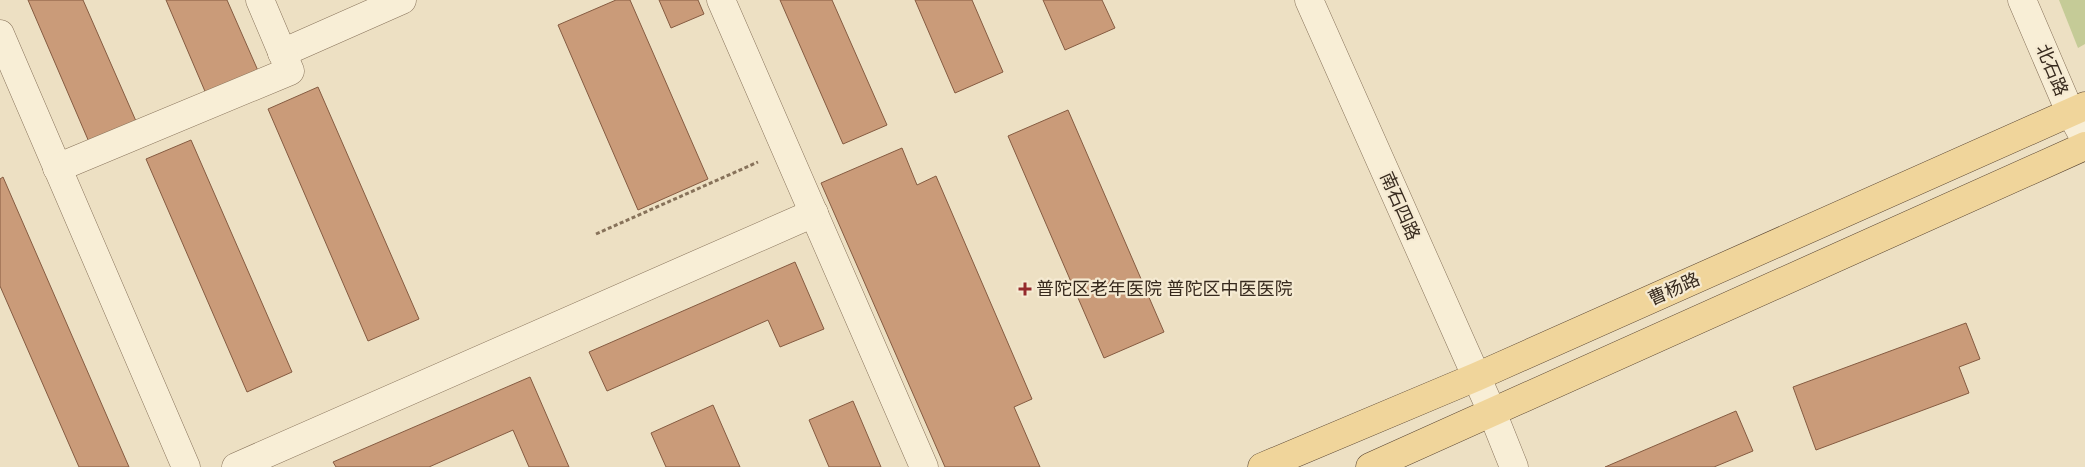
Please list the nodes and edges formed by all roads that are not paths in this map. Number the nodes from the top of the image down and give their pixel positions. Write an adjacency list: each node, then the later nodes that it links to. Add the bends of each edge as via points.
1 (260, 0): 7 (street)
2 (402, 0): 7 (street)
3 (721, 0): 12 (street)
4 (1309, 0): 13 (street, 南石四路)
5 (2022, 0): 8 (street, 北石路)
6 (0, 34): 11 (street)
7 (282, 53): 11 (street, via 290,71)
8 (2077, 109): 9 (street, 北石路); 13 (main road, 曹杨路)
9 (2085, 140)
10 (2085, 146): 14 (main road)
11 (57, 168): 15 (street)
12 (814, 213): 16 (street); 17 (street)
13 (1476, 377): 14 (street, 南石四路); 18 (main road, 曹杨路)
14 (1492, 412): 19 (main road); 20 (street, 南石四路)
15 (186, 467)
16 (236, 467)
17 (924, 467)
18 (1262, 467)
19 (1370, 467)
20 (1514, 467)

